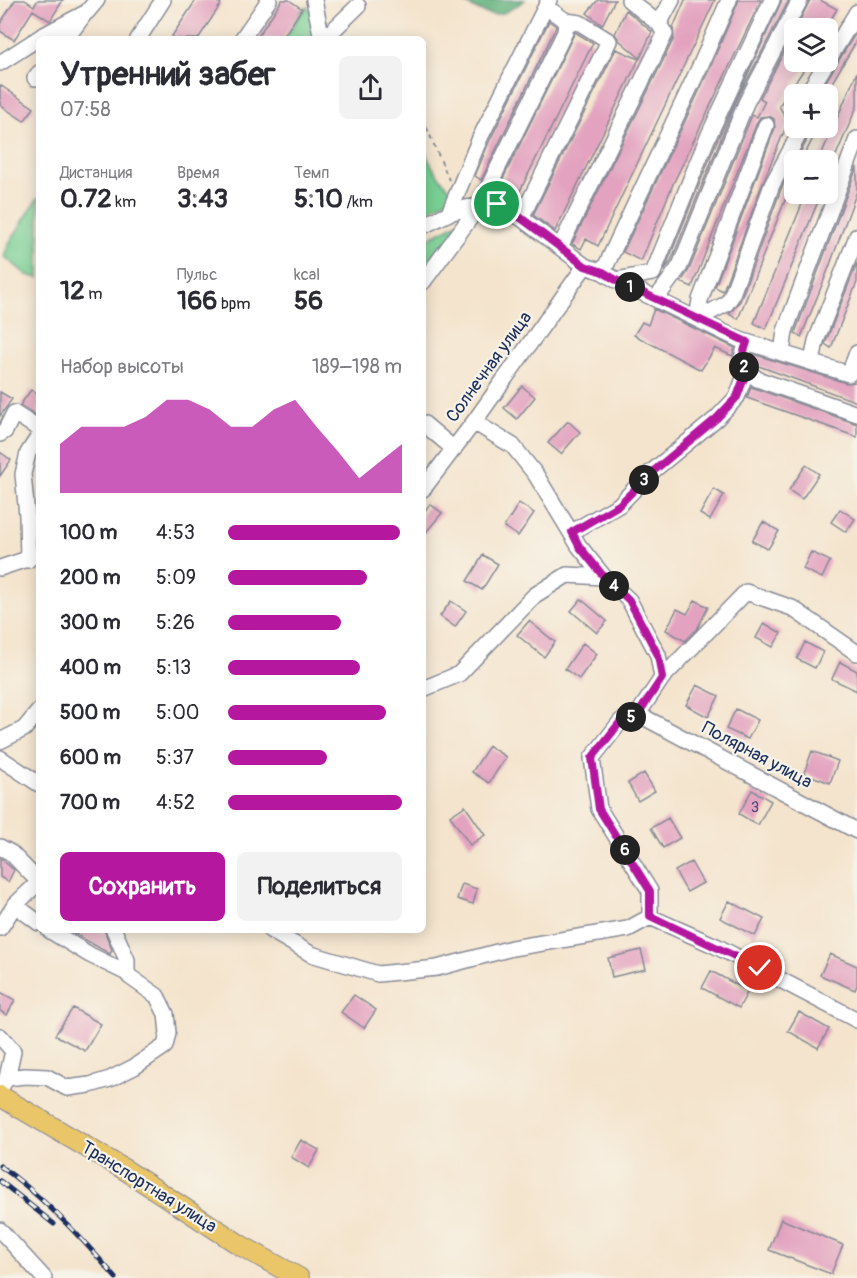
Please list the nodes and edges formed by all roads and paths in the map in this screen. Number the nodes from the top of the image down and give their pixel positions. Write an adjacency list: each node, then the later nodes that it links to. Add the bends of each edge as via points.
1 (163, 0): 17 (street)
2 (269, 0): 18 (street)
3 (314, 0): 19 (street)
4 (672, 0): 14 (street)
5 (729, 0): 36 (street)
6 (772, 0): 36 (street, via 703,148 654,273)
7 (800, 0): 38 (street, via 746,103 680,266)
8 (634, 2): 14 (street)
9 (547, 3): 13 (street); 28 (street, via 480,138)
10 (92, 6): 15 (street); 16 (street)
11 (358, 6): 20 (street)
12 (857, 12): 22 (street)
13 (566, 21): 29 (street, via 565,32); 31 (street, via 580,23 609,41)
14 (659, 24): 34 (street, via 665,34)
15 (42, 36)
16 (68, 36)
17 (140, 36)
18 (244, 36)
19 (322, 36)
20 (326, 36)
21 (36, 40): 23 (street)
22 (838, 44)
23 (0, 63)
24 (766, 125): 39 (street, via 700,300)
25 (426, 126): 28 (path)
26 (797, 138): 39 (street, via 772,185 731,297 726,304)
27 (857, 139): 41 (street, via 785,331)
28 (458, 192): 29 (street); 30 (street)
29 (479, 206): 30 (street); 31 (street, via 497,204); 37 (street)
30 (449, 213): 32 (street)
31 (521, 218): 34 (street)
32 (426, 224)
33 (857, 236): 43 (street, via 816,341)
34 (560, 247): 35 (street)
35 (585, 266): 36 (street); 46 (street, Солнечная улица)
36 (609, 276): 38 (street)
37 (426, 278)
38 (656, 299): 39 (street)
39 (697, 319): 40 (street)
40 (747, 342): 41 (street); 44 (street, via 740,364)
41 (782, 353): 43 (street)
42 (857, 353): 43 (street, via 849,374)
43 (812, 362)
44 (747, 370): 45 (street, via 757,379); 53 (street, via 737,397 717,418 619,505)
45 (857, 414)
46 (474, 422): 51 (street, Солнечная улица); 53 (street, via 513,446)
47 (426, 426): 51 (street)
48 (36, 427): 49 (street, via 14,413)
49 (0, 434)
50 (36, 441): 54 (street, via 23,474)
51 (454, 449): 52 (street, Солнечная улица)
52 (426, 485)
53 (572, 532): 56 (street)
54 (34, 558): 55 (street)
55 (0, 568)
56 (604, 577): 58 (street, via 629,600 658,655); 59 (street, via 567,575 536,595 459,674)
57 (857, 653): 58 (street, via 792,608 746,592)
58 (662, 678): 60 (street)
59 (426, 688)
60 (638, 714): 65 (street, Полярная улица); 70 (street, via 621,721 592,758 599,809 650,891)
61 (36, 715): 62 (street, via 24,729)
62 (0, 741)
63 (0, 758): 64 (street)
64 (36, 782)
65 (857, 831)
66 (0, 847): 67 (street)
67 (36, 879)
68 (36, 885): 69 (street)
69 (15, 906): 71 (street); 72 (street)
70 (650, 916): 75 (street, via 628,929 512,948 437,968 378,974 311,954); 77 (street)
71 (36, 921)
72 (0, 928)
73 (54, 933): 76 (street)
74 (115, 933): 76 (street, via 127,960)
75 (275, 933)
76 (127, 973): 79 (street, via 157,996 166,1014 165,1046 134,1067 90,1085 67,1088 47,1077 25,1076)
77 (857, 1020)
78 (0, 1036): 79 (street, via 13,1051)
79 (2, 1087): 81 (main road, Транспортная улица)
80 (0, 1230): 82 (street)
81 (291, 1275)
82 (45, 1278)

